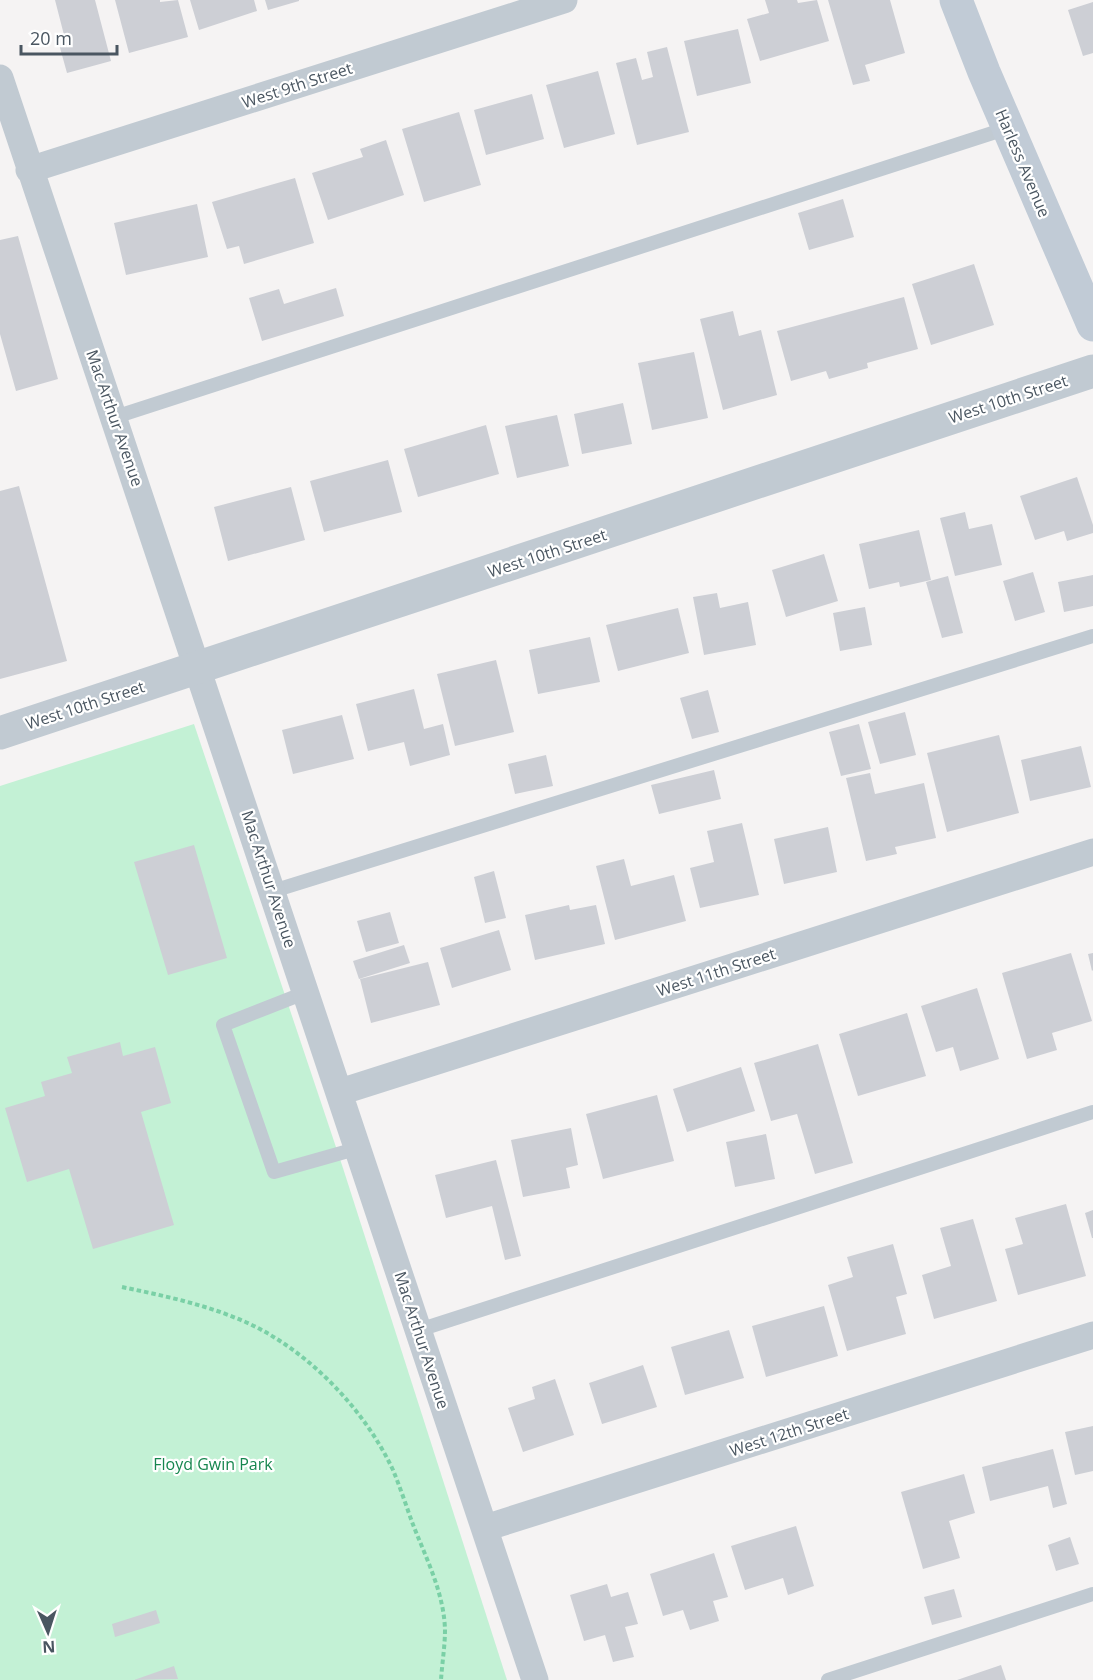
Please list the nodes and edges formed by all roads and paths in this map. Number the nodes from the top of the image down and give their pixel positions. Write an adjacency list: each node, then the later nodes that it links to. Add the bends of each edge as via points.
1 (564, 0): 5 (street, West 9th Street)
2 (956, 0): 4 (main road, Harless Avenue)
3 (0, 78): 5 (street, Mac Arthur Avenue)
4 (1008, 128): 6 (main road, Harless Avenue); 8 (lane)
5 (29, 170): 8 (street, Mac Arthur Avenue)
6 (1093, 325)
7 (1093, 371): 10 (street, West 10th Street)
8 (115, 417): 10 (street, Mac Arthur Avenue)
9 (1093, 636): 13 (lane)
10 (199, 668): 11 (street, West 10th Street); 13 (street, Mac Arthur Avenue)
11 (0, 733)
12 (1093, 852): 15 (street, West 11th Street)
13 (273, 891): 14 (street, Mac Arthur Avenue)
14 (307, 992): 15 (street, Mac Arthur Avenue); 17 (lane, via 223,1025 274,1172)
15 (340, 1092): 17 (street, Mac Arthur Avenue)
16 (1093, 1112): 19 (lane)
17 (358, 1148): 19 (street, Mac Arthur Avenue)
18 (122, 1287): 23 (path, via 183,1300 237,1319 282,1343 349,1402 393,1470 442,1602 445,1630)
19 (419, 1330): 21 (street, Mac Arthur Avenue)
20 (1093, 1335): 21 (street, West 12th Street)
21 (485, 1528): 24 (street, Mac Arthur Avenue)
22 (1093, 1594): 25 (lane)
23 (441, 1680)
24 (535, 1680)
25 (828, 1680)

